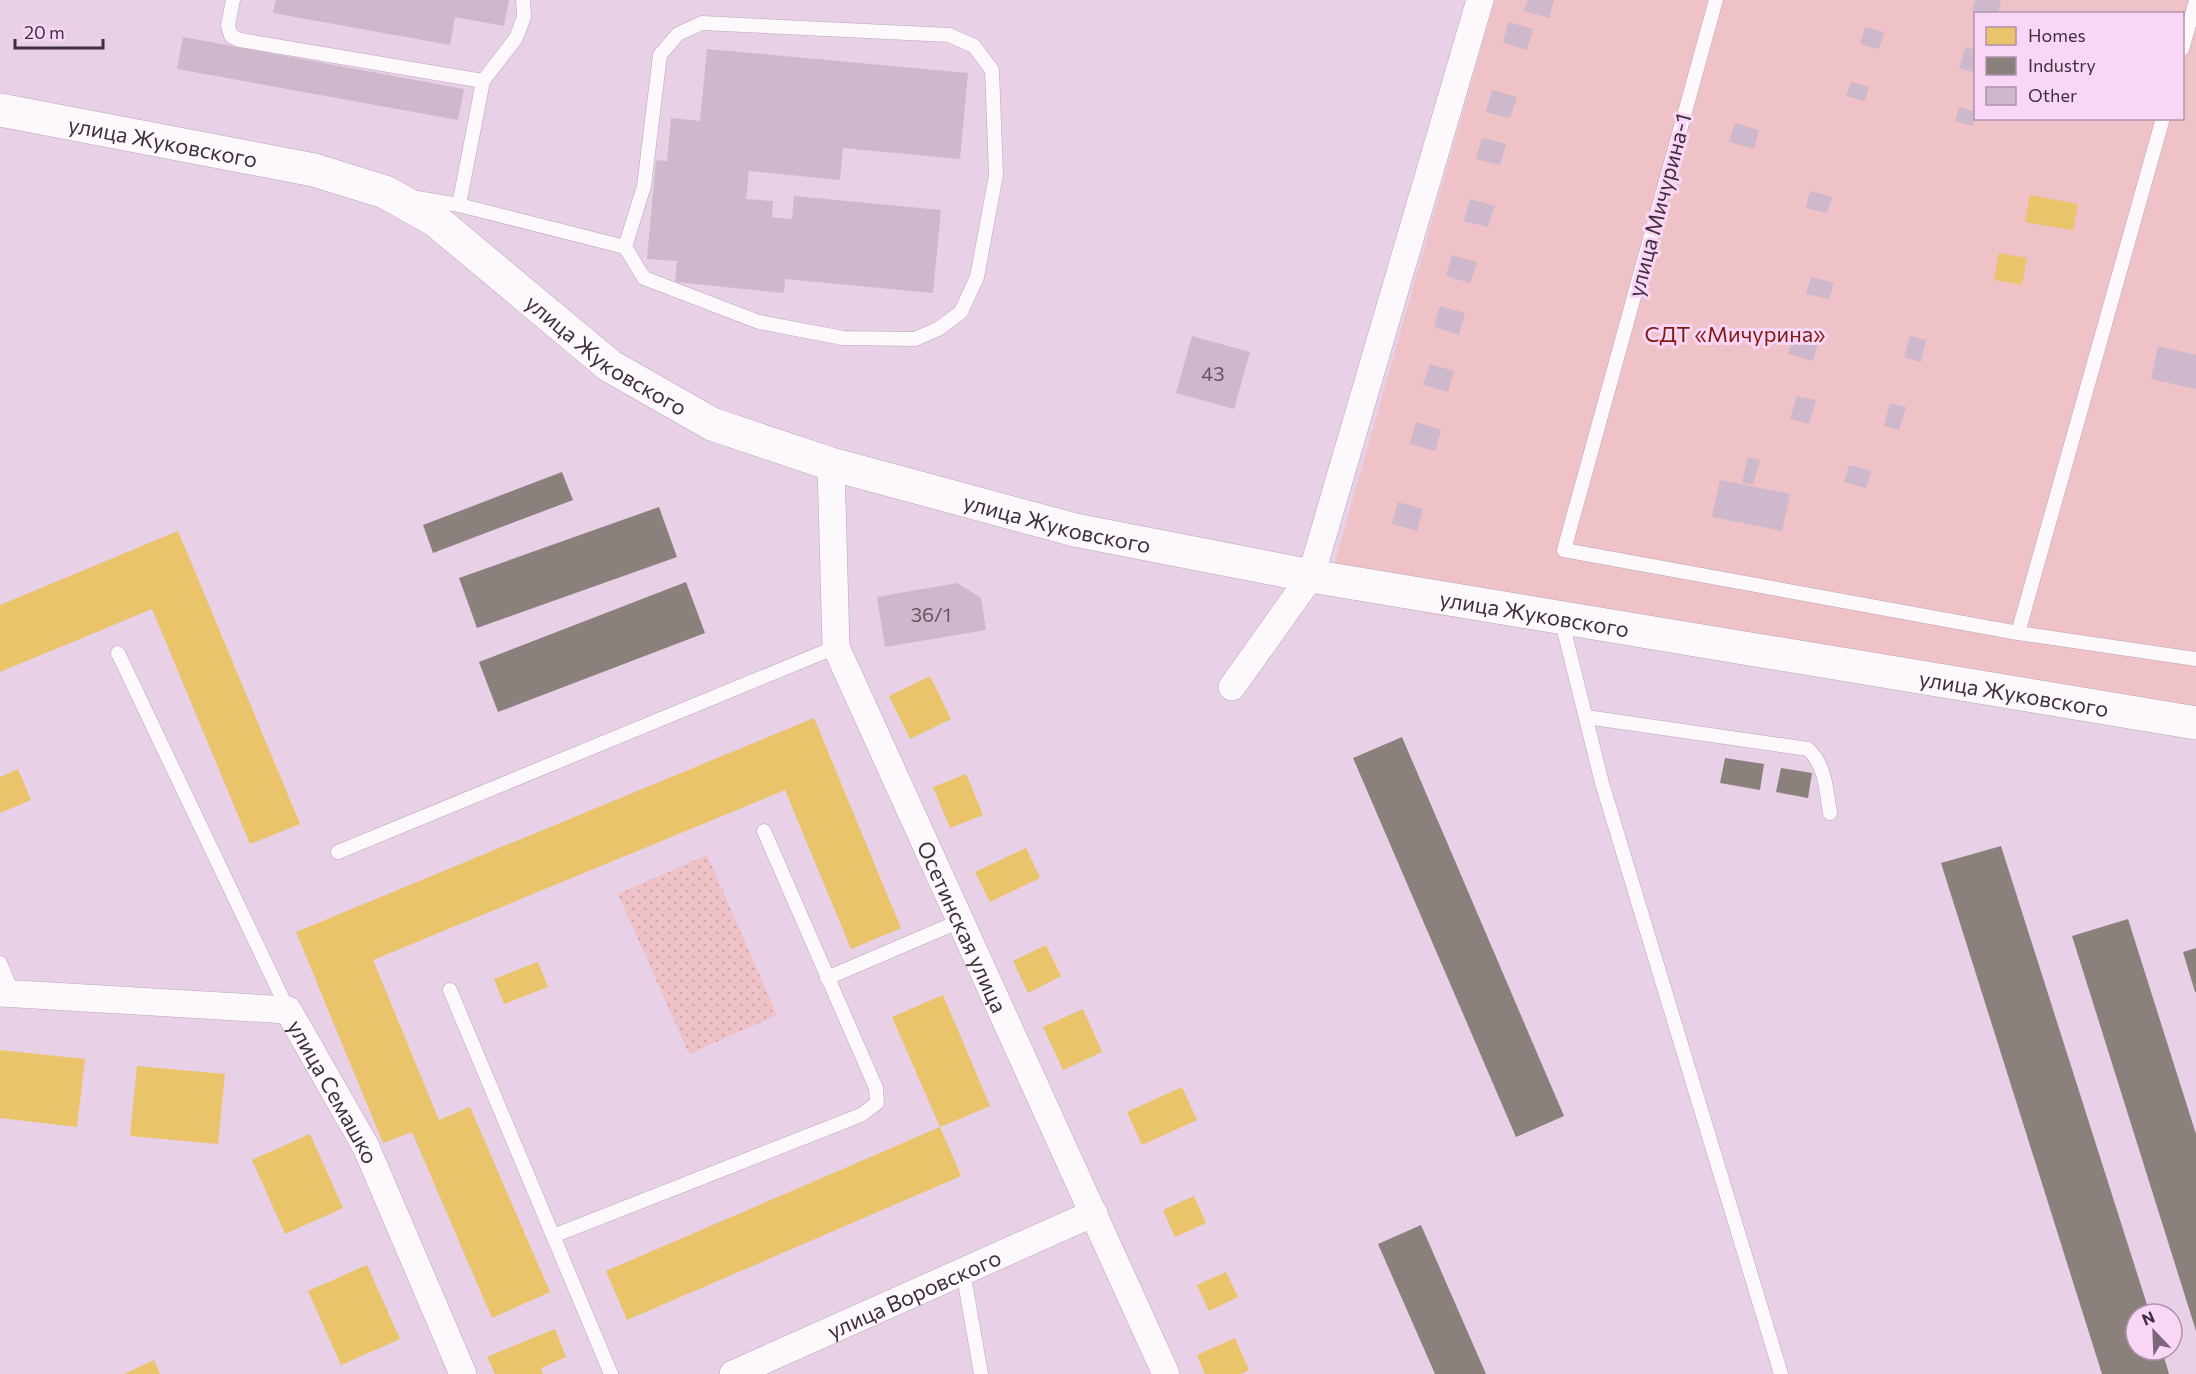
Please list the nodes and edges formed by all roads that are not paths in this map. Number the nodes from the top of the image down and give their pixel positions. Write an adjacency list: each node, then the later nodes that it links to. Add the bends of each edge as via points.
1 (233, 0): 7 (lane, via 228,25 231,36 240,40)
2 (523, 0): 7 (lane, via 524,17 516,38)
3 (1480, 0): 14 (street)
4 (1716, 0): 16 (lane, улица Мичурина-1, via 1564,550)
5 (2196, 1): 6 (lane)
6 (2184, 42)
7 (483, 81): 11 (lane)
8 (0, 110): 10 (main road, улица Жуковского, via 314,170)
9 (2162, 120): 16 (lane)
10 (385, 192): 11 (lane); 13 (main road, улица Жуковского, via 435,220 610,366 712,424)
11 (459, 205): 12 (lane)
12 (625, 247): 12 (lane, via 644,278 759,322 843,338 915,339 938,329 961,312 978,277 996,175 992,70 974,46 949,35 702,23 678,34 660,55 644,186)
13 (831, 464): 14 (main road, улица Жуковского, via 1075,530); 17 (street, Осетинская улица)
14 (1311, 576): 15 (main road, улица Жуковского); 20 (street)
15 (1561, 618): 21 (lane); 22 (main road, улица Жуковского)
16 (2018, 633): 19 (lane)
17 (836, 647): 25 (lane); 26 (street, Осетинская улица)
18 (118, 652): 31 (lane)
19 (2196, 659)
20 (1232, 687)
21 (1586, 717): 23 (lane, via 1808,749 1822,768); 40 (lane, via 1602,783)
22 (2196, 723)
23 (1830, 813)
24 (764, 831): 28 (lane)
25 (338, 852)
26 (960, 921): 28 (lane); 32 (street, Осетинская улица)
27 (0, 963): 30 (lane)
28 (827, 978): 33 (lane, via 876,1088 876,1103 861,1115)
29 (450, 990): 33 (lane)
30 (7, 994): 31 (street, улица Семашко)
31 (288, 1010): 35 (street, улица Семашко, via 366,1147)
32 (1094, 1213): 34 (street, улица Воровского); 39 (street, Осетинская улица)
33 (554, 1236): 36 (lane)
34 (963, 1271): 37 (street, улица Воровского); 38 (lane)
35 (463, 1374)
36 (611, 1374)
37 (733, 1374)
38 (981, 1374)
39 (1166, 1374)
40 (1781, 1374)

